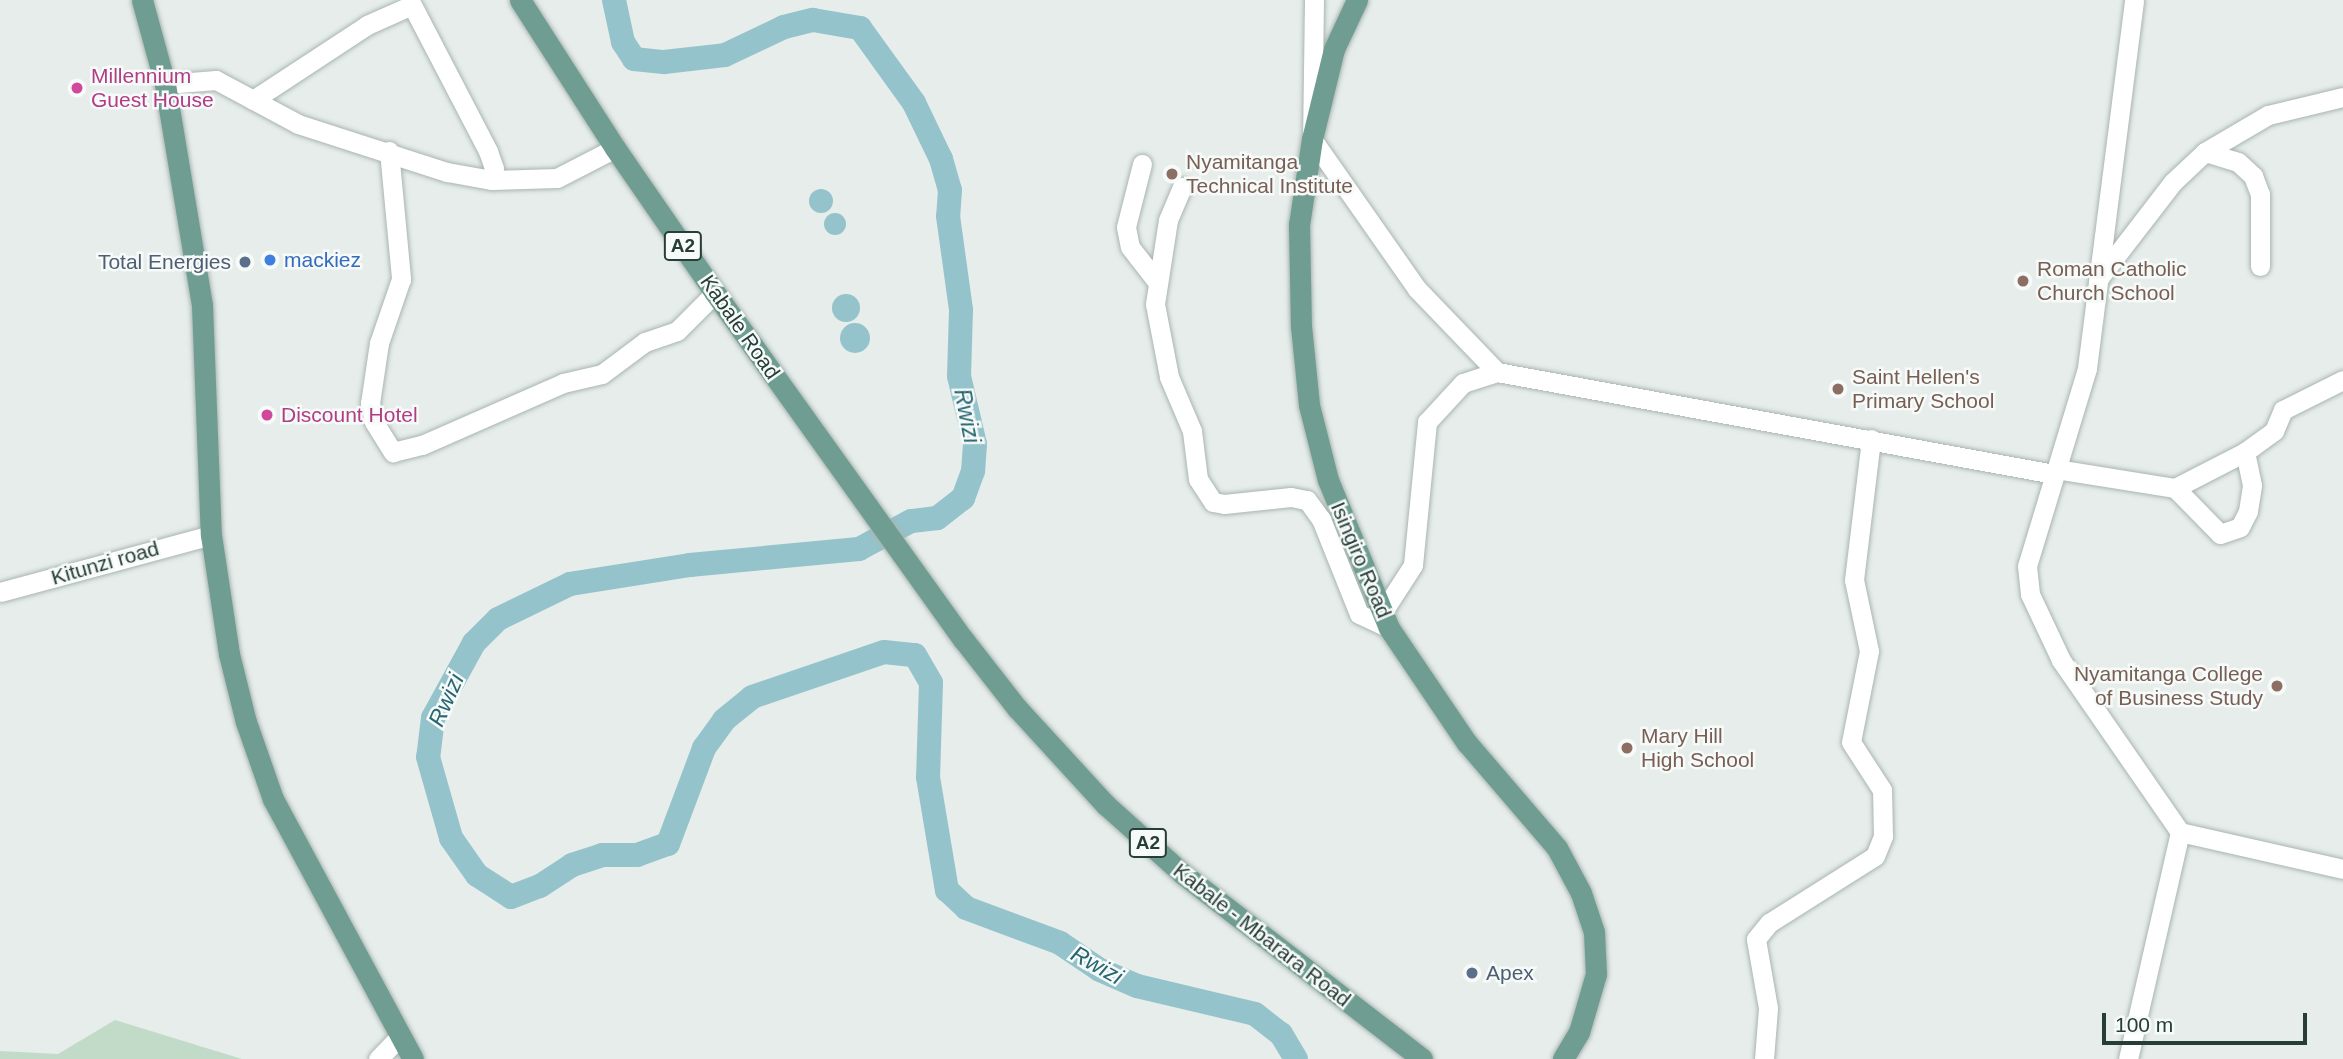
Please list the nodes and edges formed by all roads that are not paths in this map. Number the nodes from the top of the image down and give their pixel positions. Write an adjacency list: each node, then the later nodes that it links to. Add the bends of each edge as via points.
1 (139, 0): 6 (main road)
2 (520, 0): 10 (main road, Kabale Road / A2)
3 (1314, 0): 9 (street)
4 (1357, 0): 9 (main road, Isingiro Road, via 1334,49)
5 (2134, 0): 17 (street)
6 (165, 83): 8 (street, via 216,80); 26 (main road, via 202,305)
7 (2343, 97): 12 (street, via 2268,115)
8 (253, 100): 11 (street, via 298,124); 14 (street, via 368,25 412,5 488,151 494,168)
9 (1312, 139): 20 (street, via 1417,289); 29 (main road, Isingiro Road, via 1299,225 1309,405 1328,480)
10 (615, 148): 14 (street, via 557,178); 19 (main road, Kabale Road / A2)
11 (389, 150): 14 (street, via 447,172); 19 (street, via 401,279 379,343 370,403 378,432 393,452 422,445 563,383 602,374 645,342 677,331)
12 (2206, 152): 16 (street, via 2238,162 2253,176 2260,194); 17 (street, via 2173,181)
13 (1142, 164): 18 (street, via 1126,227 1130,247)
14 (492, 180)
15 (1182, 187): 18 (street, via 1168,220)
16 (2260, 265)
17 (2099, 278): 24 (street, via 2087,368)
18 (1155, 279): 29 (street, via 1156,321 1169,377 1192,431 1198,480 1205,494 1224,505 1291,497 1307,500 1321,519 1359,614)
19 (715, 293): 27 (main road, Kabale Road / A2)
20 (1497, 372): 22 (street); 29 (street, via 1463,383 1427,422 1413,565)
21 (2343, 380): 23 (street, via 2283,410 2274,431)
22 (1871, 439): 24 (street); 37 (street, via 1854,580 1869,652 1851,742 1882,790 1883,836 1875,856 1769,923 1756,939 1768,1008)
23 (2245, 452): 25 (street); 25 (street, via 2252,485 2240,527 2220,534)
24 (2055, 471): 25 (street); 30 (street, via 2027,566 2030,594 2061,660)
25 (2175, 488)
26 (211, 535): 28 (street, Kitunzi road); 32 (main road, via 229,654 273,799)
27 (920, 579): 35 (main road, Kabale - Mbarara Road / A2, via 1017,708 1106,805 1182,874)
28 (0, 592)
29 (1386, 621): 36 (main road, Isingiro Road, via 1467,743 1558,848 1581,893 1594,932 1596,974 1579,1032)
30 (2180, 832): 31 (street); 38 (street)
31 (2343, 869)
32 (400, 1036): 33 (street); 34 (main road)
33 (378, 1059)
34 (413, 1059)
35 (1422, 1059)
36 (1563, 1059)
37 (1763, 1059)
38 (2129, 1059)

